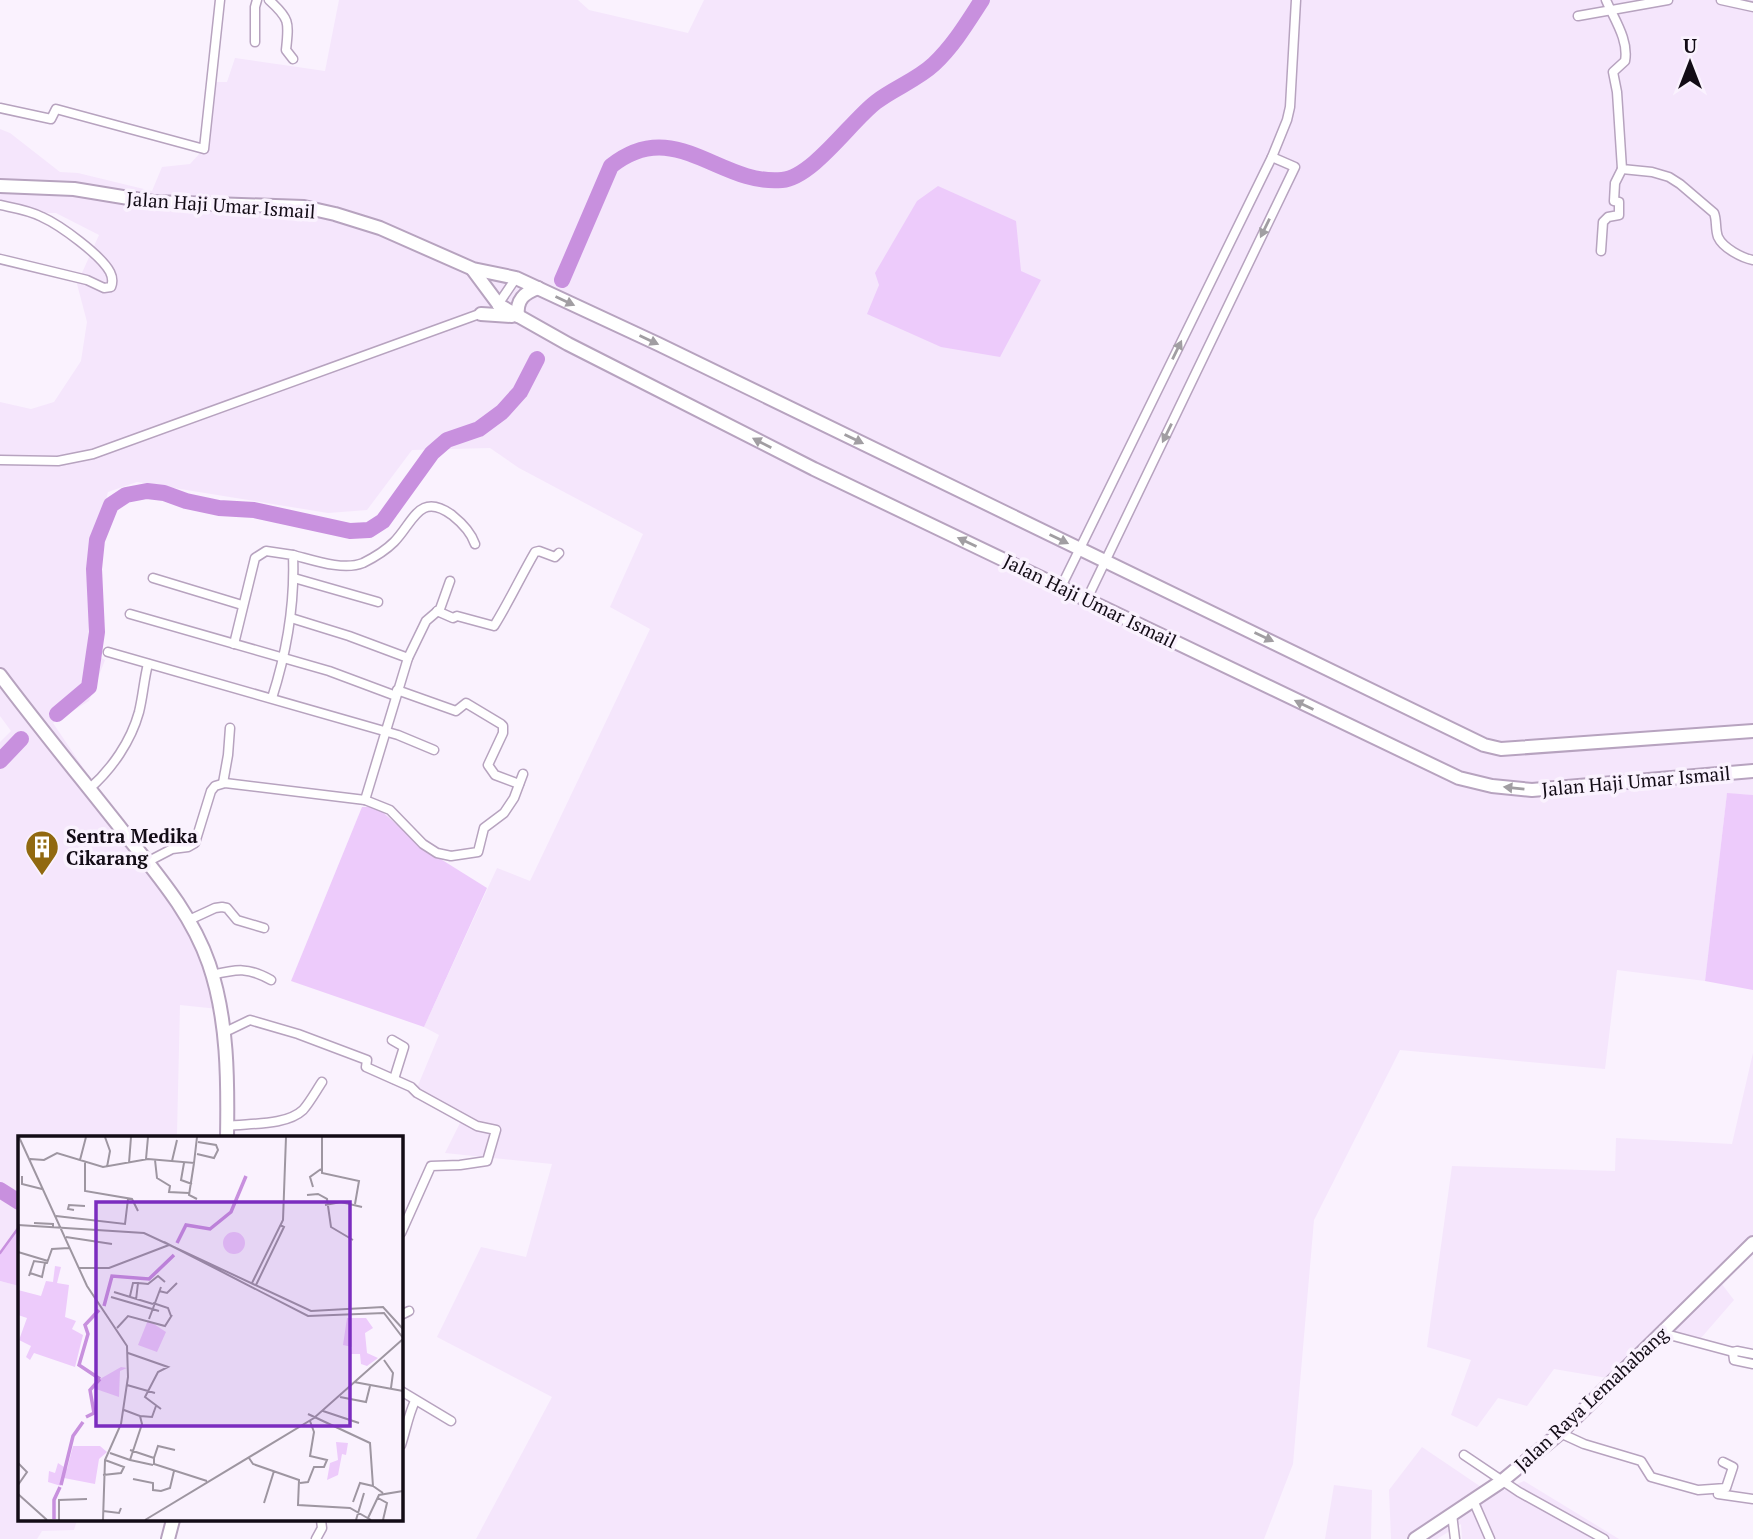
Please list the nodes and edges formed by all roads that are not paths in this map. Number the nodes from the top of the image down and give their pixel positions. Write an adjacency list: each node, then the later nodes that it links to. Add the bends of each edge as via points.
1 (220, 0): 13 (street, via 204,149 56,109 51,119)
2 (257, 0): 11 (street)
3 (269, 0): 12 (street, via 285,15 289,32 286,50)
4 (1296, 0): 14 (street, via 1290,107)
5 (1606, 0): 9 (street)
6 (1668, 0): 9 (street)
7 (1720, 0): 8 (street)
8 (1753, 7)
9 (1611, 11): 10 (street); 15 (street, via 1627,53 1613,72)
10 (1578, 16)
11 (255, 42)
12 (293, 59)
13 (0, 108)
14 (1272, 157): 29 (street, one-way to 14); 32 (street, one-way to 32, via 1295,167)
15 (1622, 169): 18 (street, via 1614,195 1619,215 1602,222); 20 (street, via 1657,174 1680,184 1714,213 1722,242)
16 (0, 186): 21 (main road, Jalan Haji Umar Ismail, via 74,188 153,202 304,207 380,229)
17 (0, 205): 19 (street, via 52,222 101,261 112,274 113,284 107,289)
18 (1601, 251)
19 (0, 259)
20 (1753, 260)
21 (473, 269): 22 (main road, Jalan Haji Umar Ismail); 24 (main road, Jalan Haji Umar Ismail)
22 (516, 278): 23 (main road, Jalan Haji Umar Ismail); 24 (street)
23 (540, 289): 26 (main road, via 527,292 520,300); 29 (main road, Jalan Haji Umar Ismail, one-way to 29)
24 (499, 305): 25 (street); 26 (main road, Jalan Haji Umar Ismail)
25 (481, 314): 26 (main road); 27 (street, via 93,454 58,461)
26 (522, 318): 36 (main road, Jalan Haji Umar Ismail, one-way to 26, via 814,469)
27 (0, 460)
28 (475, 544): 31 (street, via 457,519 428,506 417,512 392,544 363,562 344,566)
29 (1080, 549): 32 (main road, Jalan Haji Umar Ismail); 36 (street)
30 (559, 553): 40 (street, via 555,557 535,552 494,626)
31 (293, 555): 34 (street); 39 (street, via 266,551 255,558)
32 (1105, 562): 37 (street); 52 (main road, Jalan Haji Umar Ismail, one-way to 52, via 1484,746 1501,749)
33 (153, 578): 39 (street)
34 (294, 579): 38 (street); 42 (street)
35 (450, 581): 40 (street)
36 (1061, 587): 37 (main road, Jalan Haji Umar Ismail)
37 (1087, 599): 55 (main road, Jalan Haji Umar Ismail, one-way to 37, via 1532,790 1459,778)
38 (378, 602)
39 (242, 605): 43 (street)
40 (438, 611): 45 (street, via 426,621)
41 (130, 614): 43 (street)
42 (291, 618): 45 (street); 46 (street)
43 (234, 644): 46 (street)
44 (108, 652): 47 (street)
45 (408, 658): 49 (street)
46 (284, 659): 49 (street); 50 (street)
47 (148, 664): 50 (street); 59 (street, via 130,734 106,774)
48 (0, 675): 59 (main road)
49 (397, 693): 53 (street); 58 (street, via 456,710 466,703 501,724 503,733 488,765 495,775)
50 (272, 698): 53 (street)
51 (230, 728): 57 (street)
52 (1753, 731)
53 (386, 733): 54 (street); 60 (street)
54 (434, 750)
55 (1753, 771)
56 (523, 774): 58 (street)
57 (223, 783): 60 (street); 61 (street, via 211,791 192,846 172,849)
58 (519, 784): 60 (street, via 504,813 484,828 478,852 459,855 430,849 390,810)
59 (89, 789): 61 (main road)
60 (365, 800)
61 (148, 862): 62 (main road)
62 (189, 920): 63 (street, via 222,907 237,920); 64 (main road)
63 (264, 928)
64 (212, 975): 65 (street, via 248,970); 66 (main road)
65 (271, 980)
66 (223, 1033): 68 (street, via 247,1020 258,1021 339,1048 367,1060 366,1068); 70 (main road)
67 (392, 1040): 68 (street, via 404,1047)
68 (394, 1079): 71 (street, via 477,1126 496,1129 487,1161 431,1166)
69 (322, 1082): 70 (street, via 295,1115)
70 (227, 1132)
71 (402, 1231)
72 (1753, 1243): 73 (main road, Jalan Raya Lemahabang)
73 (1662, 1333): 74 (street); 80 (main road, Jalan Raya Lemahabang)
74 (1733, 1352): 75 (street); 76 (street, via 1734,1360)
75 (1753, 1354)
76 (1753, 1364)
77 (402, 1392): 78 (street)
78 (415, 1401): 79 (street); 81 (street)
79 (450, 1421)
80 (1560, 1433): 84 (main road, Jalan Raya Lemahabang); 85 (street, via 1641,1461 1651,1478)
81 (402, 1442)
82 (1464, 1455): 84 (street)
83 (1723, 1462): 85 (street, via 1733,1467 1725,1489)
84 (1502, 1481): 87 (main road, Jalan Raya Lemahabang); 96 (street)
85 (1682, 1487): 86 (street, via 1703,1495)
86 (1753, 1499)
87 (1473, 1500): 88 (main road, Jalan Raya Lemahabang); 95 (street)
88 (1452, 1514): 93 (main road, Jalan Raya Lemahabang); 94 (street)
89 (172, 1522): 91 (main road)
90 (321, 1522): 92 (street)
91 (168, 1539)
92 (316, 1539)
93 (1415, 1539)
94 (1455, 1539)
95 (1490, 1539)
96 (1604, 1539)

